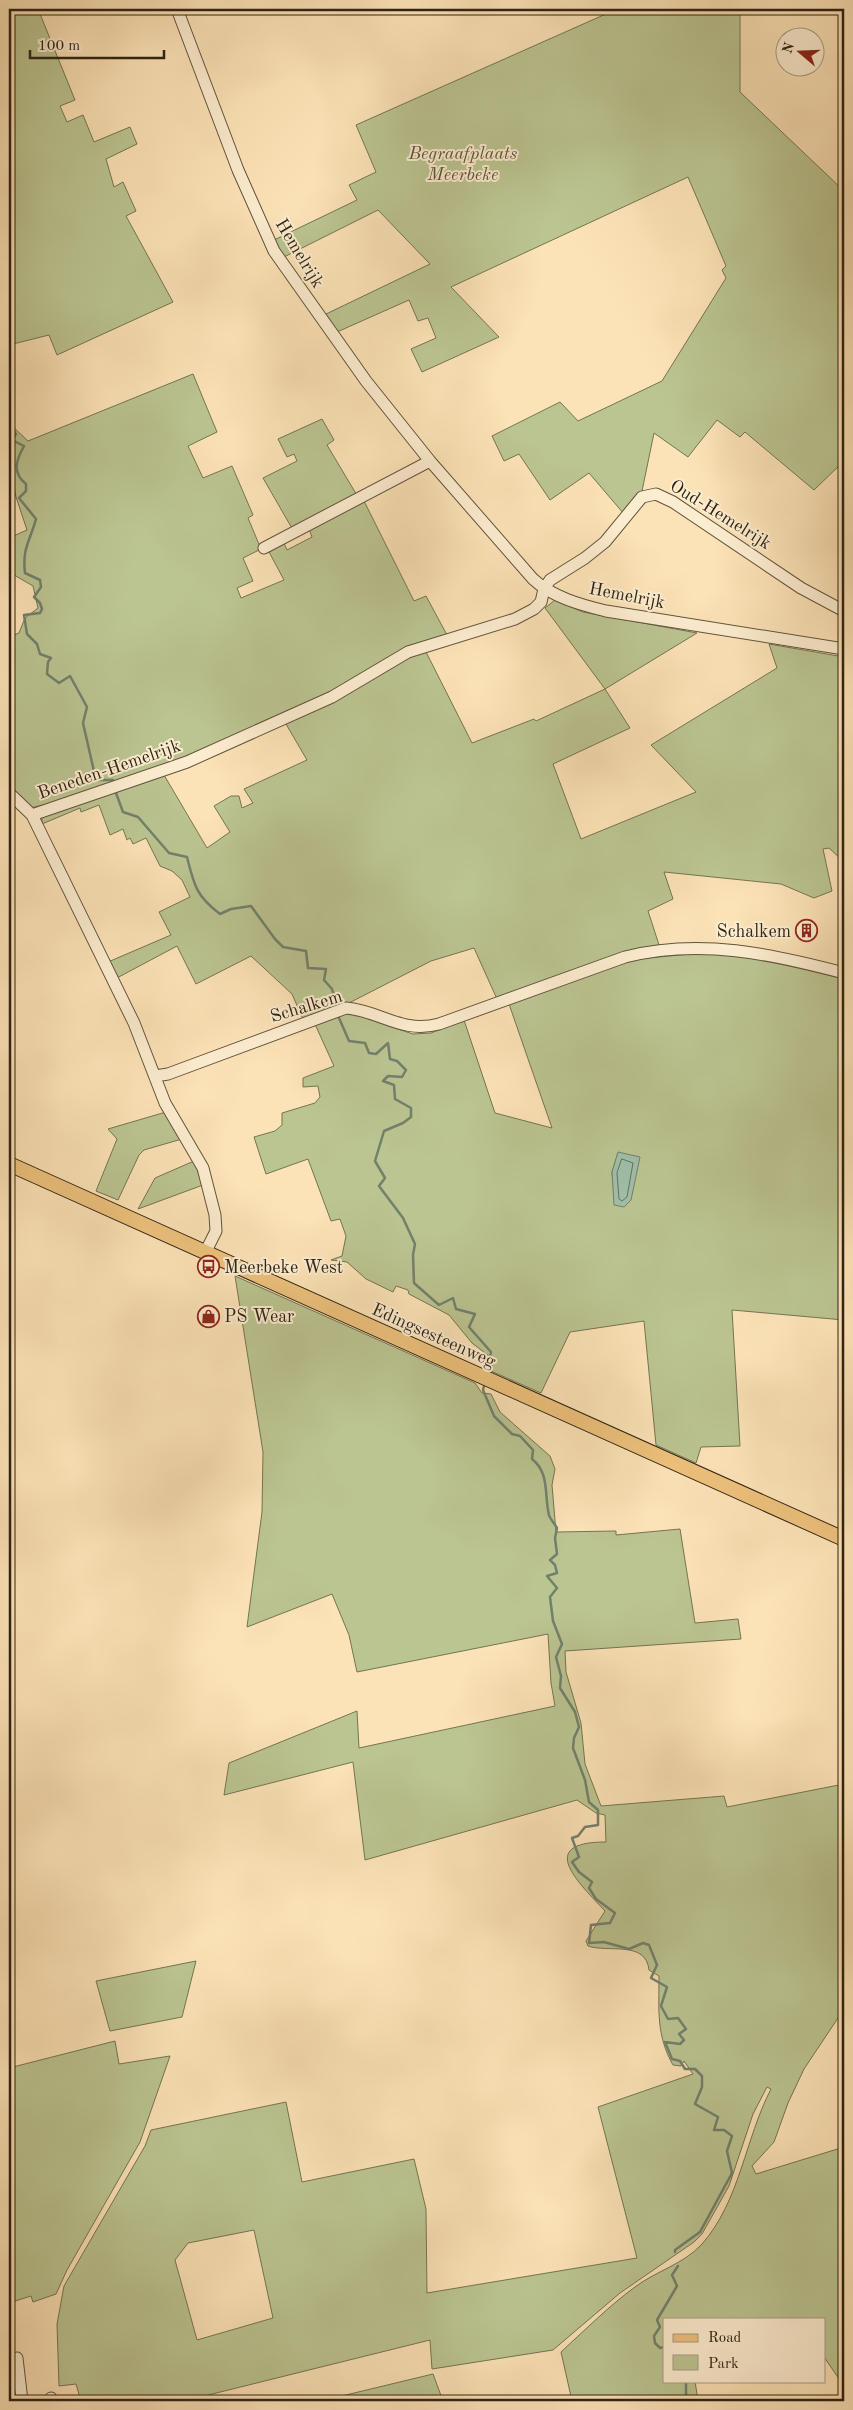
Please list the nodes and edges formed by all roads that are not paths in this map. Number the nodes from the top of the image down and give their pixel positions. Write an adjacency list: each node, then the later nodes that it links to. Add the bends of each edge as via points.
1 (177, 9): 2 (street, Hemelrijk, via 238,170 274,250 366,381)
2 (430, 461): 3 (street); 4 (street, Hemelrijk)
3 (264, 548)
4 (544, 589): 5 (street, Oud-Hemelrijk, via 550,580 605,542 642,497 656,494 673,502 801,588); 6 (street, Hemelrijk, via 584,606 606,611); 8 (street, Beneden-Hemelrijk, via 541,602 534,609 515,618 408,652 332,697 187,762)
5 (844, 611)
6 (844, 649)
7 (9, 793): 8 (street)
8 (32, 814): 10 (street, Beneden-Hemelrijk, via 134,1023)
9 (844, 973): 10 (street, Schalkem, via 752,952 696,948 646,952 439,1024 415,1028 360,1009 346,1008)
10 (155, 1076): 12 (street, Beneden-Hemelrijk, via 165,1103 203,1168 216,1231)
11 (9, 1164): 12 (main road, Edingsesteenweg)
12 (205, 1253): 13 (main road, Edingsesteenweg)
13 (844, 1539)
14 (17, 2358): 15 (street)
15 (22, 2401)

